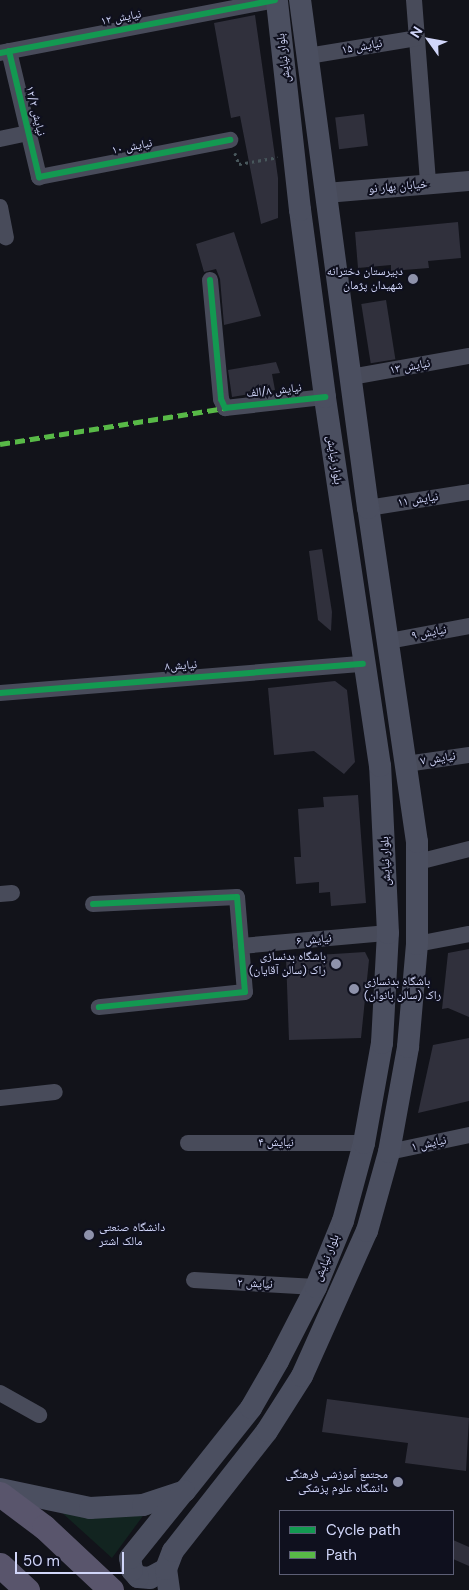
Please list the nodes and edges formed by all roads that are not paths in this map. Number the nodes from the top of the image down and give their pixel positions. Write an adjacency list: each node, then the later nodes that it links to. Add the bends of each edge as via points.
1 (276, 0): 5 (street, نیایش ۱۲); 19 (main road, بلوار نیایش)
2 (300, 0): 6 (main road, بلوار نیایش)
3 (414, 0): 4 (street)
4 (417, 38): 6 (street, ۱۵ نیایش); 12 (street)
5 (4, 52): 7 (street, ۱۲/۲ نیایش)
6 (308, 56): 13 (main road, بلوار نیایش)
7 (29, 133): 8 (street); 10 (street, ۱۲/۲ نیایش)
8 (0, 139)
9 (230, 140): 10 (street, نیایش ۱۰)
10 (39, 177)
11 (469, 181): 12 (street, خیابان بهار نو)
12 (428, 184): 13 (street, خیابان بهار نو)
13 (326, 193): 18 (main road, بلوار نیایش)
14 (0, 207): 15 (street)
15 (6, 237)
16 (210, 280): 19 (street, نیایش ۸/الف, via 221,399 225,408)
17 (469, 356): 18 (street, نیایش ۱۳)
18 (351, 377): 21 (main road, بلوار نیایش)
19 (325, 397): 24 (main road, بلوار نیایش)
20 (469, 492): 21 (street, نیایش ۱۱)
21 (368, 508): 23 (main road, بلوار نیایش)
22 (469, 626): 23 (street, نیایش ۹)
23 (389, 641): 27 (main road, بلوار نیایش)
24 (364, 664): 25 (street, نیایش۸); 31 (main road, بلوار نیایش, via 380,766)
25 (0, 693)
26 (469, 755): 27 (street, نیایش ۷)
27 (406, 764): 29 (main road, بلوار نیایش)
28 (469, 849): 29 (street)
29 (418, 862): 33 (main road, بلوار نیایش)
30 (93, 904): 34 (street, via 237,897)
31 (388, 933): 34 (street, نیایش ۶); 40 (main road, بلوار نیایش, via 382,1043)
32 (469, 934): 33 (street)
33 (417, 944): 41 (main road, بلوار نیایش, via 408,1047)
34 (241, 946): 35 (street, via 245,992)
35 (99, 1007)
36 (55, 1092): 37 (street)
37 (0, 1098)
38 (469, 1135): 41 (street, نیایش ۱)
39 (188, 1143): 40 (street, نیایش ۴)
40 (364, 1143): 43 (main road, بلوار نیایش, via 343,1221)
41 (389, 1152): 47 (main road, بلوار نیایش, via 367,1231 340,1295 302,1376)
42 (194, 1280): 43 (street, نیایش ۲)
43 (316, 1287): 46 (main road, بلوار نیایش, via 278,1361)
44 (0, 1393): 45 (street)
45 (39, 1415)
46 (244, 1417): 47 (main road); 49 (main road, بلوار نیایش)
47 (266, 1430): 52 (main road, بلوار نیایش, via 173,1551)
48 (0, 1489): 49 (main road, via 90,1508 143,1505)
49 (185, 1491): 52 (main road, بلوار نیایش, via 130,1558 132,1570 138,1577)
50 (0, 1494): 54 (main road, via 44,1528)
51 (0, 1565): 53 (main road)
52 (168, 1579)
53 (27, 1590)
54 (111, 1590)

